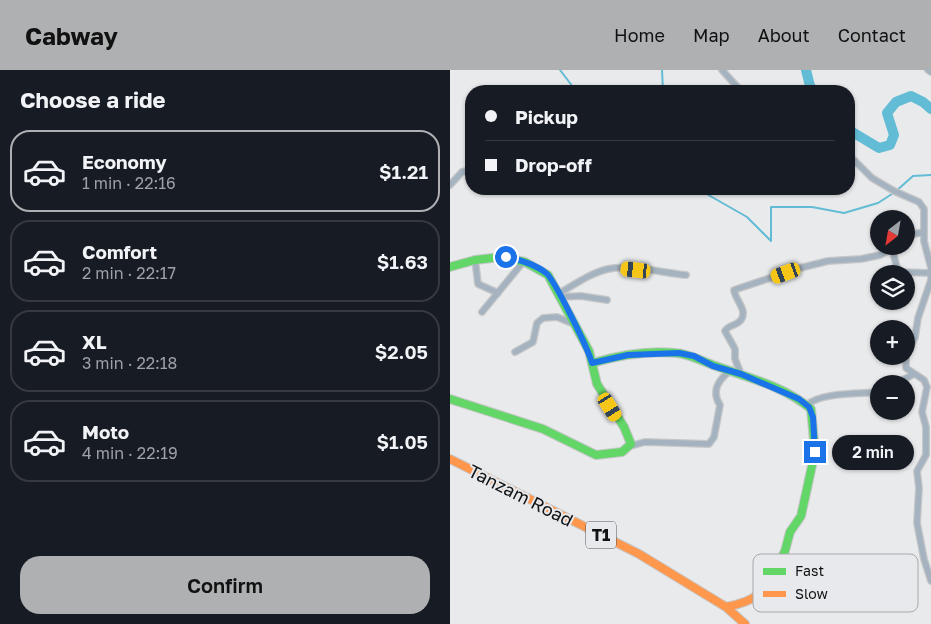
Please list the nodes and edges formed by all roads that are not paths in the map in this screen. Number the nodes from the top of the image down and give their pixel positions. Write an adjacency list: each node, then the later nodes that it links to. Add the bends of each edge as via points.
1 (722, 70): 4 (street)
2 (928, 70): 3 (street)
3 (931, 72)
4 (736, 85)
5 (855, 161): 8 (street, via 872,178 919,202 924,209)
6 (465, 171): 7 (street)
7 (450, 185)
8 (924, 232): 9 (street); 15 (street)
9 (915, 234)
10 (876, 255): 27 (street, via 800,268 734,290 744,313 738,323 725,331 735,349)
11 (895, 255): 15 (street, via 898,272)
12 (475, 259): 13 (main road, via 496,256); 14 (main road); 17 (street, via 478,284)
13 (524, 261): 17 (street); 18 (main road, via 546,272)
14 (450, 267)
15 (931, 273): 22 (street)
16 (686, 276): 18 (street, via 608,269 589,276)
17 (498, 294): 20 (street)
18 (559, 296): 19 (street); 21 (main road)
19 (607, 300)
20 (482, 312)
21 (574, 324): 23 (street, via 557,317 543,318 537,323 533,342); 24 (main road)
22 (915, 336)
23 (515, 352)
24 (592, 363): 26 (main road, via 628,355 679,353); 32 (main road, via 597,384 631,440)
25 (906, 365): 28 (street)
26 (731, 370): 27 (main road); 32 (street, via 716,392 720,405 714,437 709,444 645,442)
27 (741, 374): 31 (main road)
28 (914, 374): 35 (street, via 924,380 926,387 922,412 926,452 917,472 917,523)
29 (870, 393): 31 (street, via 827,397 812,400)
30 (450, 399): 32 (main road, via 543,429 596,455 622,452)
31 (806, 405): 34 (main road, via 813,417 815,452 801,516 790,532)
32 (630, 446)
33 (450, 459): 37 (main road, Tanzam Road / T1, via 639,554)
34 (784, 554)
35 (931, 581)
36 (753, 598): 37 (main road, via 748,603)
37 (726, 607): 38 (main road, Tanzam Road / T1)
38 (746, 624)

